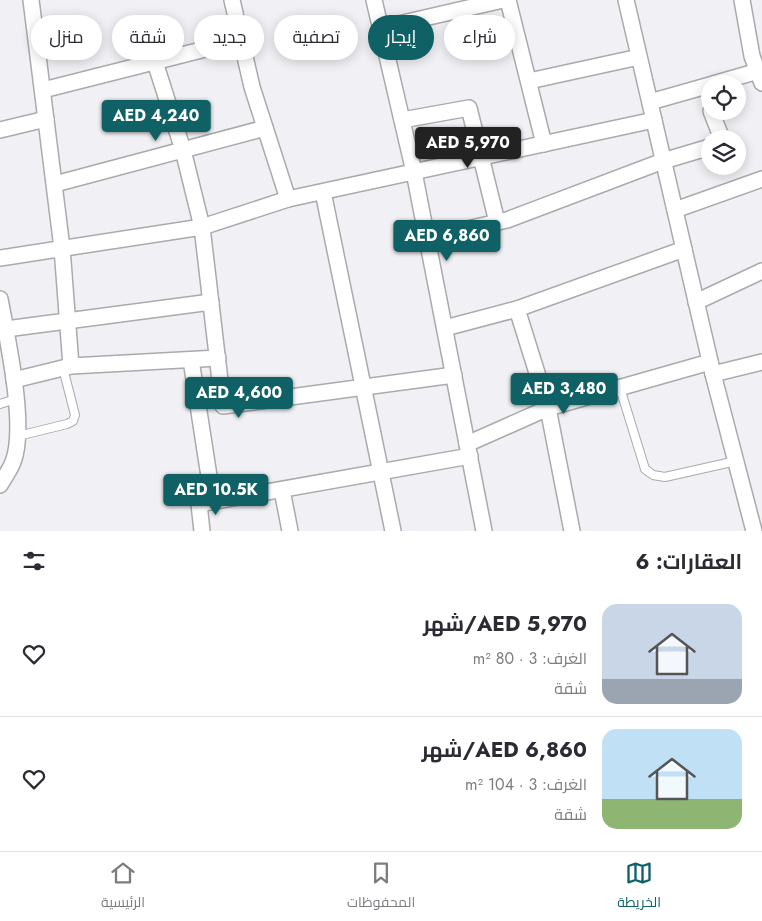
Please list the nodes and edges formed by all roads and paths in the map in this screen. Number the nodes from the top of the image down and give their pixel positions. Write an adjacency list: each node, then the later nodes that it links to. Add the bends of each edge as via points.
1 (32, 0): 20 (street)
2 (232, 0): 8 (street)
3 (374, 0): 9 (street)
4 (504, 0): 10 (street)
5 (508, 0): 18 (street)
6 (626, 0): 12 (street)
7 (742, 0): 16 (street, via 752,56)
8 (235, 15)
9 (378, 15)
10 (434, 16)
11 (194, 52): 15 (street)
12 (639, 57): 18 (street); 21 (street)
13 (246, 60): 25 (street)
14 (388, 60): 23 (street)
15 (155, 62): 20 (street); 28 (street)
16 (761, 75): 17 (street)
17 (746, 78)
18 (529, 81): 27 (street)
19 (701, 87): 21 (street)
20 (43, 90): 22 (street)
21 (650, 102): 24 (street)
22 (46, 119): 26 (street); 34 (street)
23 (402, 120): 30 (street, via 468,108); 32 (street)
24 (654, 120): 27 (street); 31 (street)
25 (265, 128): 28 (street); 36 (street)
26 (0, 130)
27 (544, 144): 30 (street)
28 (183, 150): 34 (street); 39 (street)
29 (701, 150): 31 (street)
30 (480, 158): 32 (street); 38 (street)
31 (663, 161): 37 (street); 38 (street)
32 (414, 172): 35 (street); 40 (street)
33 (762, 179): 37 (street)
34 (55, 184): 41 (street)
35 (323, 192): 36 (street); 59 (street)
36 (288, 199): 39 (street)
37 (675, 210): 42 (street)
38 (497, 222): 40 (street)
39 (202, 227): 41 (street); 46 (street)
40 (427, 238): 50 (street)
41 (62, 248): 43 (street); 49 (street)
42 (684, 249): 47 (street); 48 (street)
43 (0, 258)
44 (762, 271): 47 (street)
45 (0, 299): 51 (street)
46 (211, 302): 49 (street); 52 (street)
47 (696, 302): 56 (street)
48 (517, 309): 50 (street); 63 (street)
49 (68, 321): 51 (street); 55 (street)
50 (445, 328): 57 (street)
51 (6, 329): 58 (street)
52 (218, 358): 53 (street); 59 (street, via 223,406)
53 (191, 360): 55 (street); 70 (street)
54 (762, 362): 56 (street)
55 (67, 367): 58 (street); 64 (lane, via 75,415 73,421)
56 (711, 368): 60 (street); 66 (street)
57 (454, 375): 59 (street); 65 (street)
58 (14, 380): 61 (street)
59 (363, 386): 67 (street)
60 (620, 388): 63 (street); 66 (lane, via 644,469 653,475 665,477)
61 (16, 399): 62 (lane); 64 (street)
62 (0, 404)
63 (548, 408): 65 (street); 75 (street)
64 (18, 436): 68 (street, via 13,461)
65 (468, 450): 67 (street); 74 (street)
66 (736, 461): 76 (street)
67 (381, 473): 69 (street); 73 (street)
68 (0, 485)
69 (282, 490): 70 (street); 72 (street)
70 (213, 502): 71 (street, via 199,504)
71 (202, 531)
72 (290, 531)
73 (393, 531)
74 (484, 531)
75 (572, 531)
76 (754, 531)

